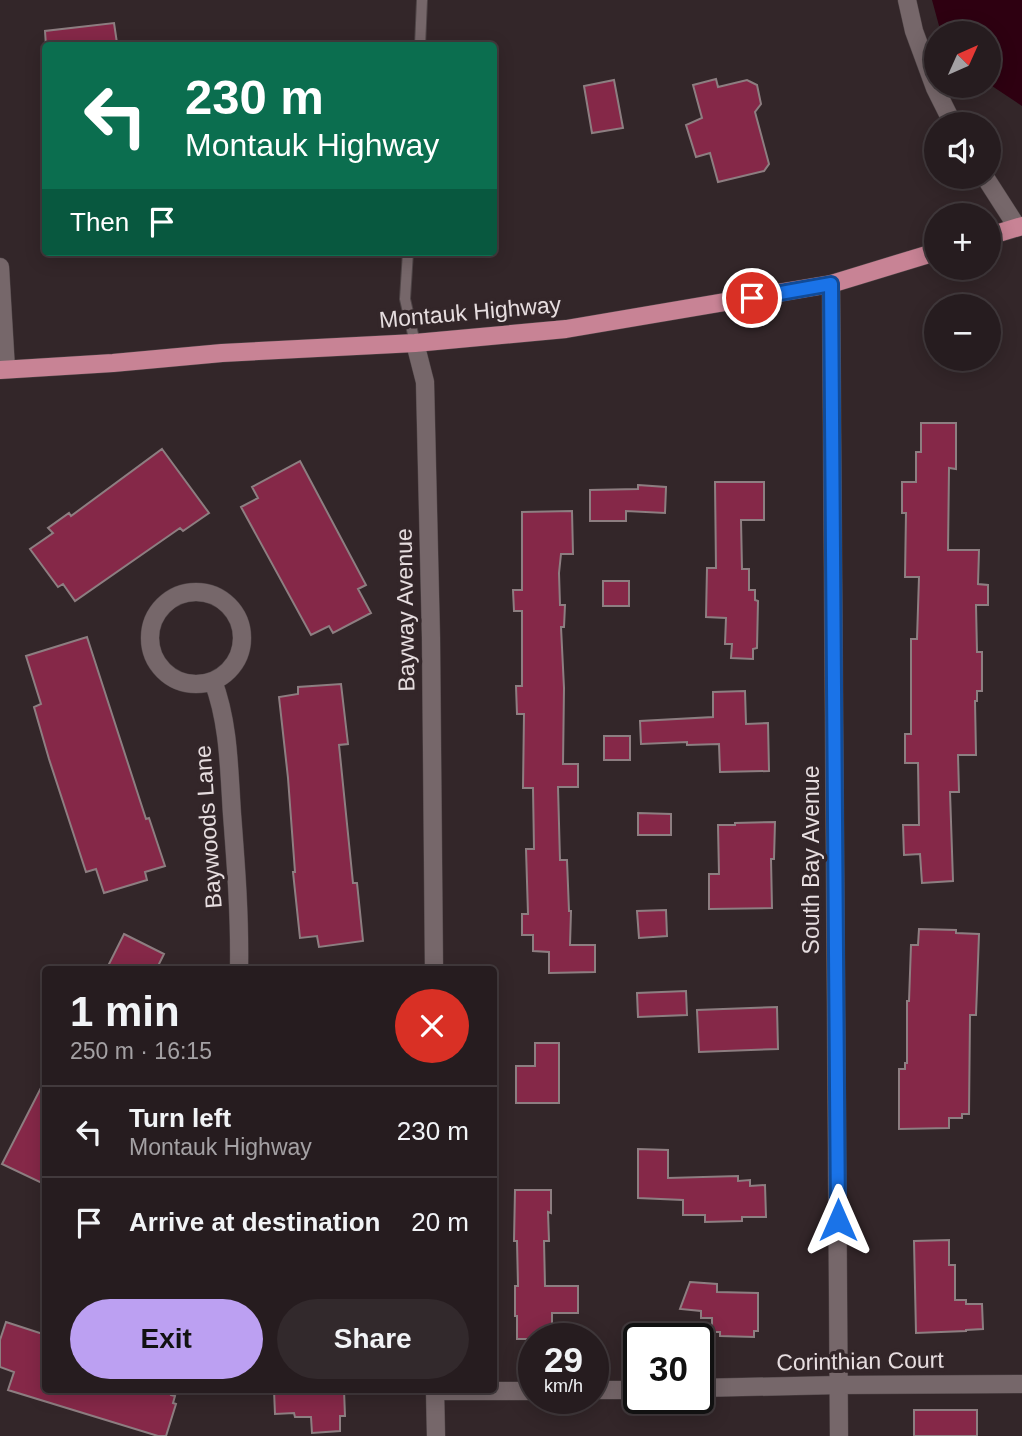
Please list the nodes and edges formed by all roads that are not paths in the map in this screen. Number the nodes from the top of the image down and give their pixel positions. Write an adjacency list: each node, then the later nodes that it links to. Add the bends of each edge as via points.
1 (422, 0): 3 (lane)
2 (907, 0): 4 (street, via 914,31)
3 (420, 42)
4 (947, 112)
5 (993, 189): 6 (street)
6 (1020, 227): 7 (main road)
7 (1001, 233)
8 (408, 256): 12 (lane, Bayway Avenue, via 405,299)
9 (924, 256): 11 (main road, Montauk Highway)
10 (0, 267): 13 (street)
11 (831, 284): 12 (main road, Montauk Highway, via 566,328); 18 (street, South Bay Avenue)
12 (415, 343): 13 (main road, Montauk Highway); 16 (street, Bayway Avenue, via 425,382)
13 (3, 369)
14 (213, 681): 14 (street, via 229,671 240,654 241,627 235,612 215,596 181,593 163,604 151,622 150,648 162,671 176,681 190,685); 15 (street, Baywoods Lane, via 226,734)
15 (239, 966)
16 (433, 966)
17 (1022, 1384): 18 (street, Corinthian Court)
18 (839, 1385): 19 (street, Corinthian Court); 24 (street, South Bay Avenue)
19 (714, 1388)
20 (497, 1391): 21 (street)
21 (518, 1391)
22 (435, 1393): 23 (street)
23 (436, 1436)
24 (839, 1436)

